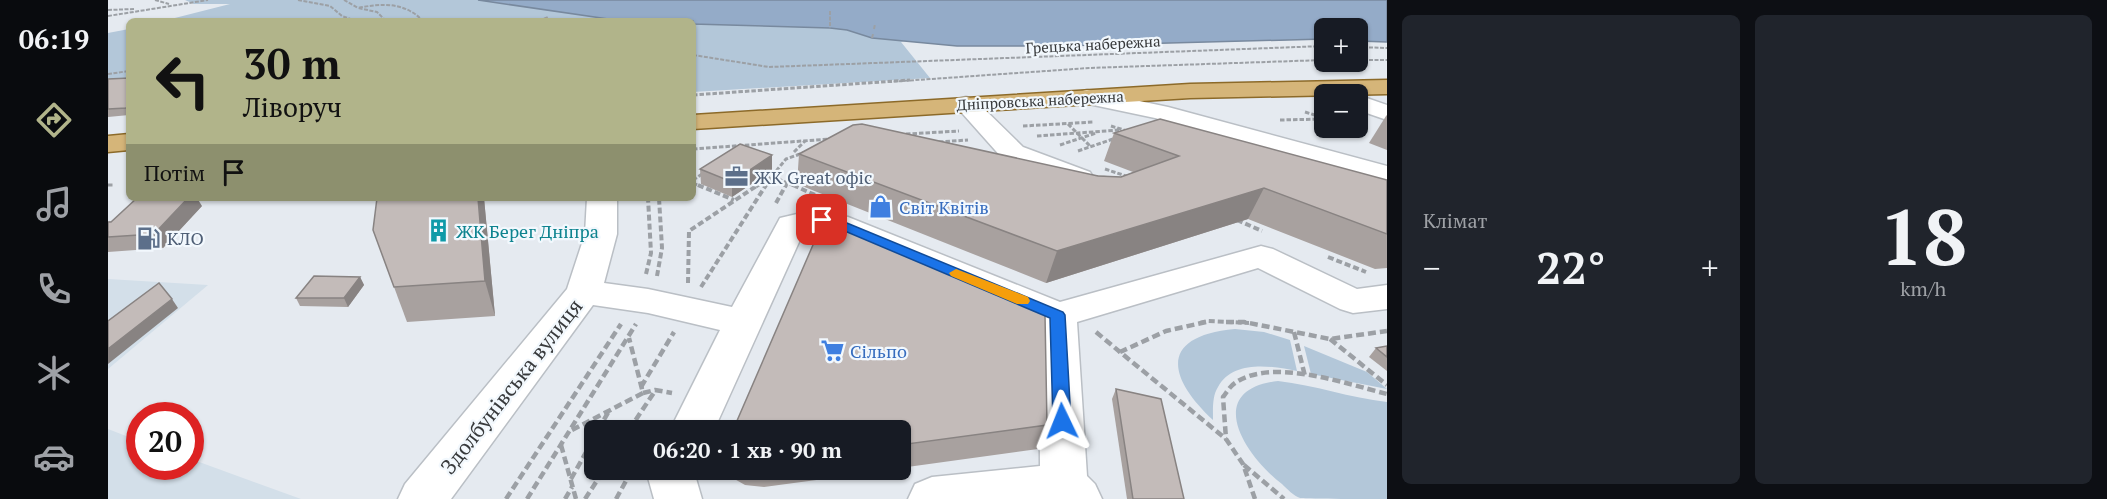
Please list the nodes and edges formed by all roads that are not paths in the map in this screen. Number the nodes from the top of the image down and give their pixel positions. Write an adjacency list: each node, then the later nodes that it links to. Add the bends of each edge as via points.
1 (1387, 74): 8 (main road, Дніпровська набережна, via 1119,80)
2 (1387, 87): 3 (main road, Дніпровська набережна)
3 (1368, 89)
4 (1218, 91): 5 (main road, Дніпровська набережна); 6 (main road, Дніпровська набережна); 12 (street, via 1194,107)
5 (1314, 91)
6 (1087, 97): 7 (main road, Дніпровська набережна); 12 (street)
7 (966, 104): 11 (main road, Дніпровська набережна); 17 (street, via 1013,153)
8 (696, 106)
9 (1368, 106): 10 (street)
10 (1387, 113)
11 (696, 122)
12 (1201, 123): 18 (street)
13 (126, 142): 14 (main road)
14 (108, 144)
15 (126, 162): 16 (main road)
16 (111, 173)
17 (1094, 174)
18 (1385, 174)
19 (602, 201): 20 (street, Здолбунівська вулиця, via 601,234)
20 (584, 292): 23 (street, via 643,300 688,297); 27 (street, Здолбунівська вулиця)
21 (1387, 297): 22 (street, via 1353,301 1258,240)
22 (1058, 315): 23 (street, via 837,224 802,219 791,225); 26 (street)
23 (743, 322): 24 (street)
24 (673, 415)
25 (673, 480): 28 (street)
26 (1071, 492): 29 (street)
27 (422, 499)
28 (678, 499)
29 (932, 499)

